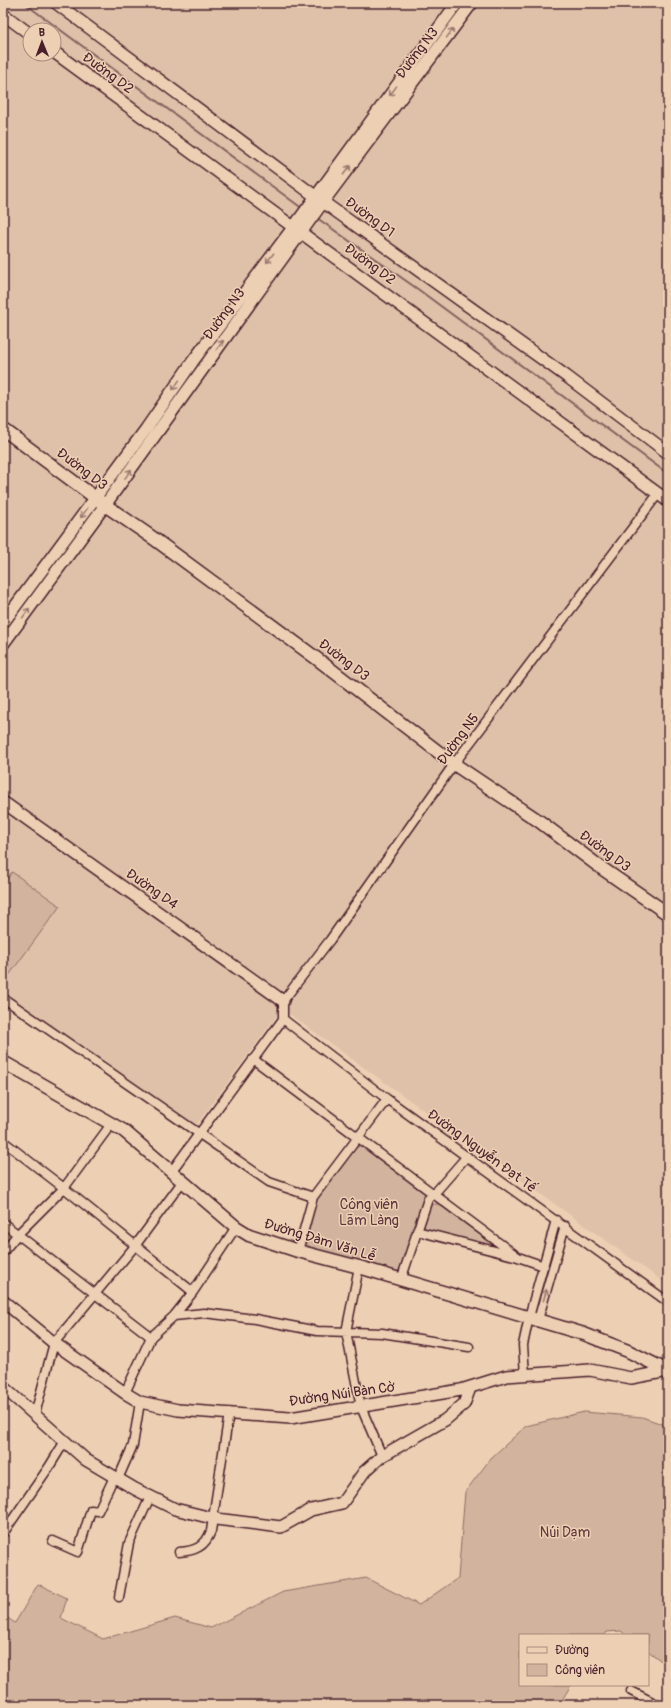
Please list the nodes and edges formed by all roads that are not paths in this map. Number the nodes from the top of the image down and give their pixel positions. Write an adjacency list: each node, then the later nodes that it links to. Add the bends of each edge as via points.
1 (56, 3): 9 (street, Đường D1)
2 (457, 3): 6 (street, Đường N3)
3 (472, 3): 7 (street, Đường N3, one-way to 3)
4 (3, 14): 5 (street)
5 (22, 28)
6 (424, 49): 7 (street); 9 (street, Đường N3, one-way to 9)
7 (434, 55): 9 (street, Đường N3, one-way to 7)
8 (62, 58): 10 (street, Đường D2)
9 (318, 201): 10 (street, Đường N3); 14 (street, Đường D1, via 566,376)
10 (300, 227): 11 (street, Đường N3, one-way to 11); 12 (street, Đường N3, one-way to 10); 15 (street, Đường D2)
11 (193, 361): 12 (street); 16 (street, Đường N3, one-way to 16)
12 (203, 369): 18 (street, Đường N3, one-way to 12)
13 (3, 428): 16 (main road, Đường D3)
14 (668, 452)
15 (658, 494): 17 (street, Đường D2); 21 (street, Đường N5)
16 (96, 498): 18 (main road, Đường D3); 19 (street, Đường N3, one-way to 19)
17 (668, 501)
18 (105, 505): 20 (street, Đường N3, one-way to 18); 21 (main road, Đường D3, via 310,653)
19 (3, 623)
20 (3, 644)
21 (454, 764): 23 (main road, Đường D3, via 539,821); 25 (street, Đường N5, via 335,933)
22 (3, 802): 25 (street, Đường D4)
23 (668, 914)
24 (3, 998): 31 (street)
25 (283, 1001): 26 (street)
26 (283, 1019): 27 (street); 29 (street, Đường Nguyễn Đạt Tế)
27 (253, 1059): 31 (street); 32 (street)
28 (3, 1062): 30 (main road, Đường Đàm Văn Lễ)
29 (387, 1099): 32 (street); 34 (street, Đường Nguyễn Đạt Tế)
30 (112, 1123): 35 (main road, Đường Đàm Văn Lễ); 37 (street)
31 (200, 1134): 35 (street); 39 (street, via 269,1182)
32 (359, 1137): 38 (street); 39 (street)
33 (3, 1141): 37 (street)
34 (467, 1156): 38 (street); 40 (street, Đường Nguyễn Đạt Tế)
35 (171, 1172): 36 (main road, Đường Đàm Văn Lễ)
36 (182, 1182): 43 (main road, Đường Đàm Văn Lễ); 46 (street)
37 (64, 1188): 45 (street); 46 (street)
38 (433, 1195): 44 (street, via 428,1199); 49 (street)
39 (313, 1197): 47 (street)
40 (556, 1220): 42 (street, Đường Nguyễn Đạt Tế); 50 (street)
41 (3, 1223): 45 (street)
42 (564, 1226): 56 (street, Đường Nguyễn Đạt Tế); 58 (street, one-way to 42)
43 (236, 1227): 47 (main road, Đường Đàm Văn Lễ, via 249,1235); 53 (street)
44 (417, 1231): 49 (street); 52 (street)
45 (17, 1235): 48 (street); 54 (street)
46 (136, 1246): 53 (street); 54 (street)
47 (298, 1251): 51 (main road, Đường Đàm Văn Lễ)
48 (3, 1252)
49 (518, 1257): 50 (street)
50 (544, 1266): 58 (street)
51 (360, 1268): 52 (main road, Đường Đàm Văn Lễ); 59 (street)
52 (401, 1280): 58 (main road, Đường Đàm Văn Lễ)
53 (193, 1292): 57 (street)
54 (96, 1294): 60 (street); 61 (street)
55 (3, 1301): 61 (street, Đường Núi Bàn Cờ)
56 (668, 1302)
57 (174, 1316): 59 (street, via 204,1313 255,1319 317,1331); 60 (street)
58 (531, 1321): 63 (main road, Đường Đàm Văn Lễ, via 584,1334 628,1351); 64 (street, via 524,1345)
59 (346, 1332): 62 (street, via 382,1332); 69 (street)
60 (151, 1337): 67 (street)
61 (54, 1343): 67 (street, Đường Núi Bàn Cờ); 71 (street)
62 (469, 1347)
63 (668, 1371): 64 (street, Đường Núi Bàn Cờ, via 631,1378 590,1370)
64 (525, 1374): 66 (street, Đường Núi Bàn Cờ, via 506,1376)
65 (3, 1387): 71 (street)
66 (470, 1388): 69 (street, Đường Núi Bàn Cờ); 73 (street, via 464,1404 445,1420)
67 (125, 1393): 68 (street, Đường Núi Bàn Cờ)
68 (140, 1402): 70 (street, Đường Núi Bàn Cờ, via 178,1410); 74 (street, via 133,1445)
69 (362, 1407): 70 (street, Đường Núi Bàn Cờ, via 290,1418); 73 (street)
70 (229, 1413): 76 (street)
71 (35, 1414): 72 (street)
72 (65, 1441): 74 (street, via 86,1460); 77 (street)
73 (382, 1456): 76 (street, via 364,1472 342,1503 311,1510 281,1527)
74 (116, 1478): 75 (street); 78 (street, via 98,1511 91,1510 78,1552)
75 (150, 1496): 76 (street, via 175,1509); 80 (street, via 129,1543)
76 (213, 1518): 79 (street, via 208,1539 202,1546 187,1552)
77 (4, 1532)
78 (53, 1541)
79 (179, 1552)
80 (120, 1597)
81 (631, 1691): 82 (street)
82 (658, 1705)

